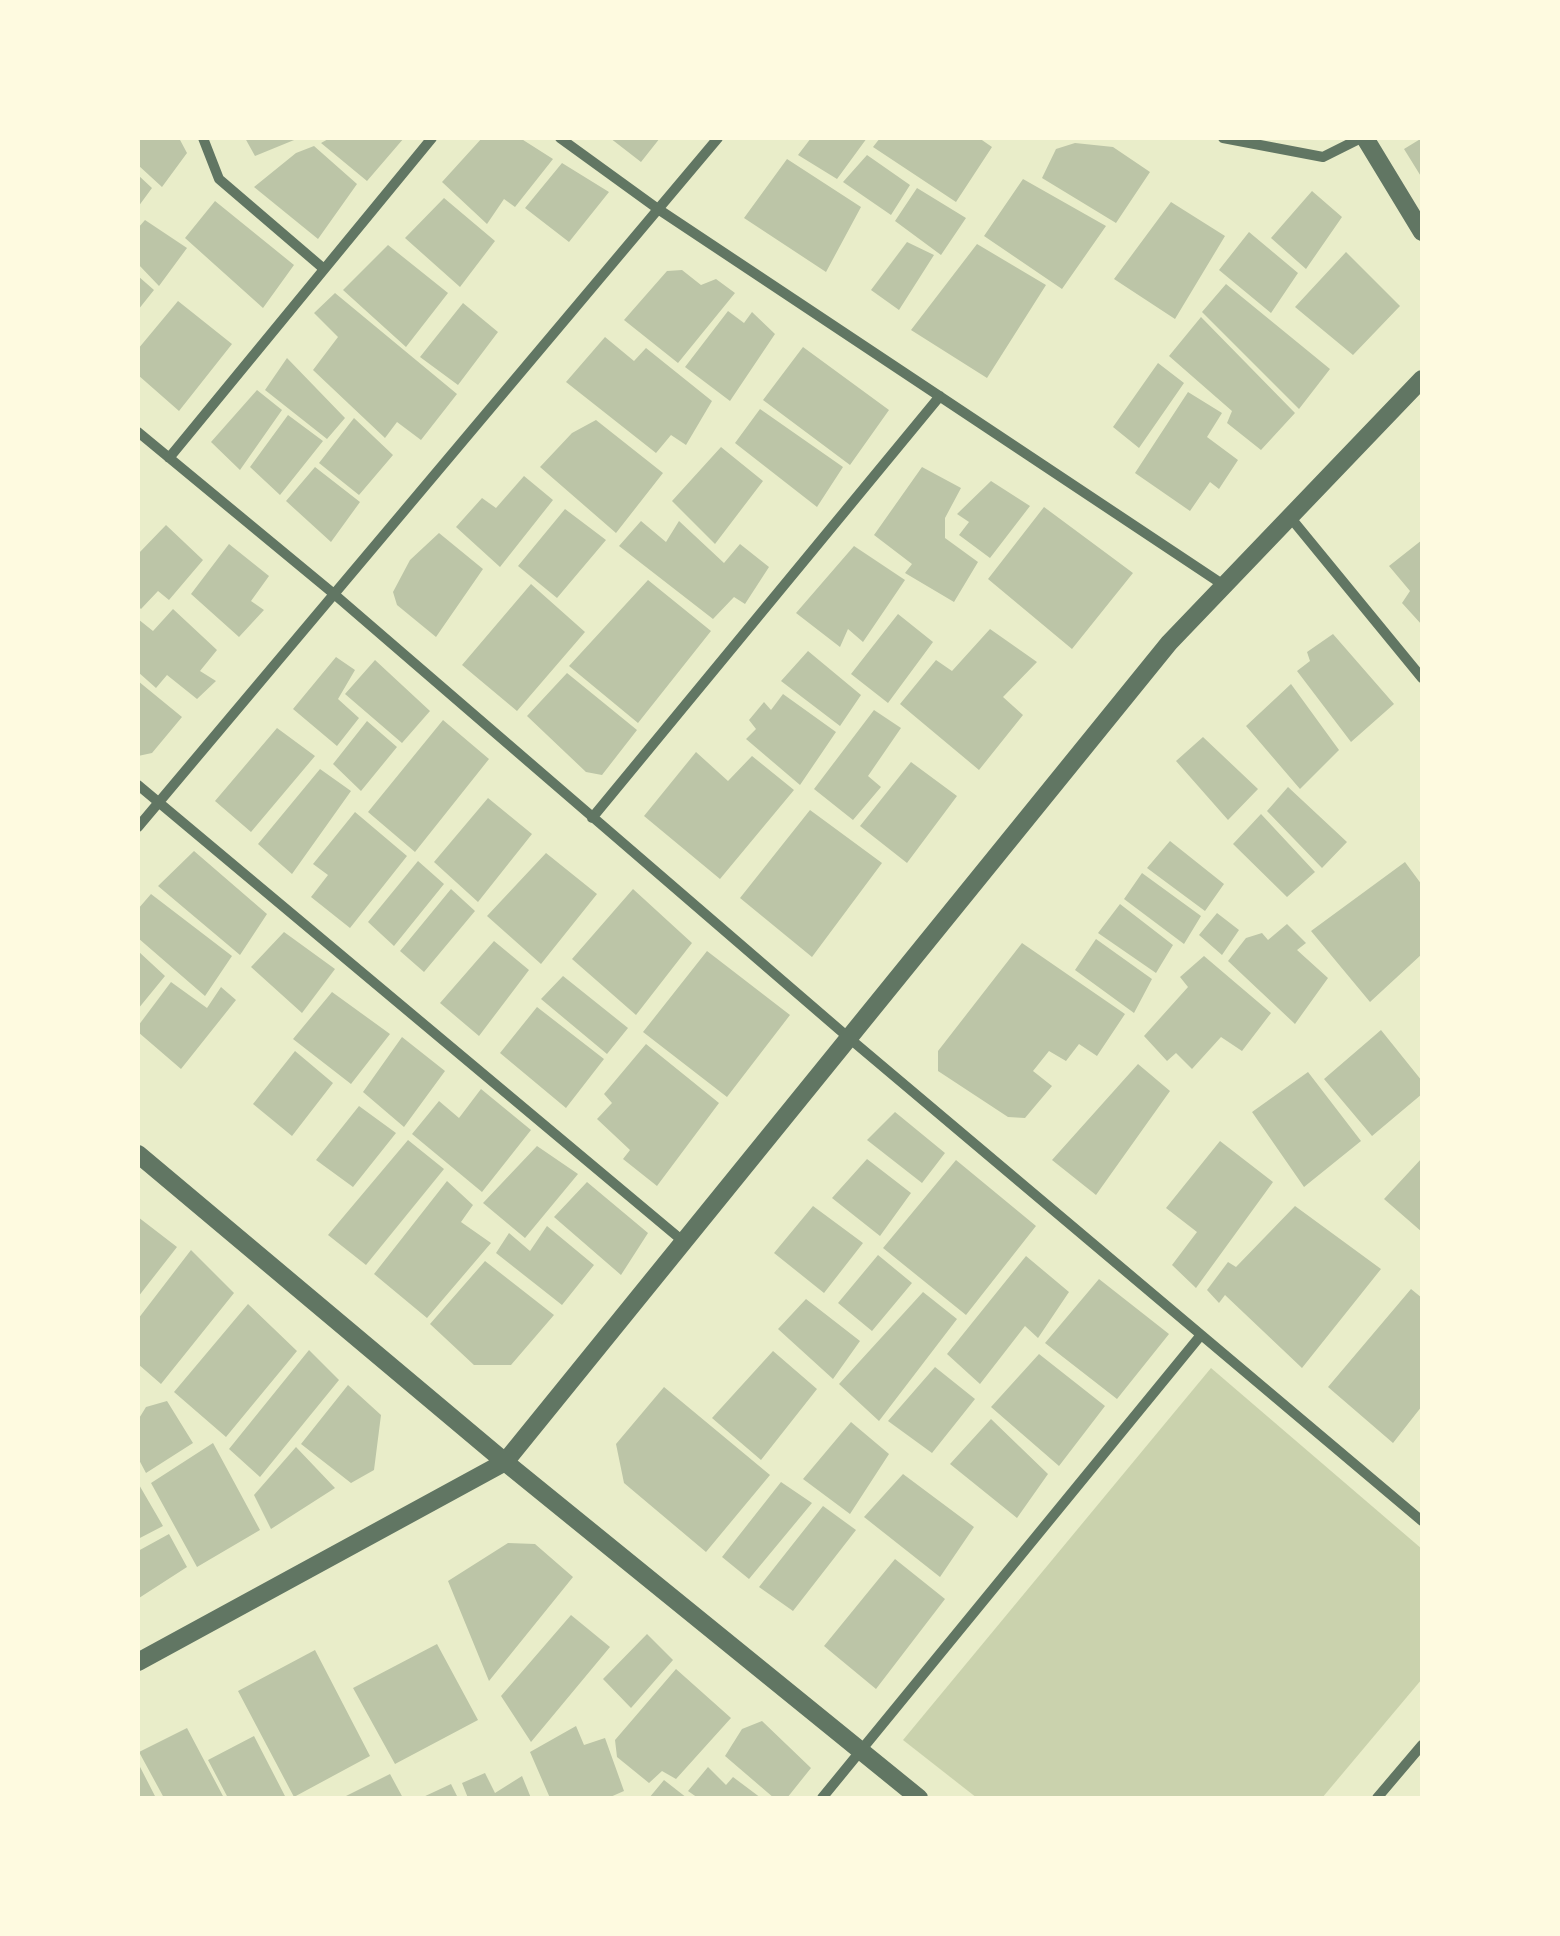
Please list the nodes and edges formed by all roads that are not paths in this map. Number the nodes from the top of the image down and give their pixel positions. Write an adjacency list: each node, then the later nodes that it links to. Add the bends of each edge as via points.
1 (203, 138): 9 (street, via 220,178)
2 (432, 138): 9 (street)
3 (560, 138): 7 (street)
4 (718, 138): 7 (street)
5 (1223, 138): 6 (street, via 1323,157)
6 (1363, 138): 8 (street)
7 (658, 208): 11 (street); 16 (street)
8 (1422, 232)
9 (324, 269): 13 (street)
10 (1422, 379): 14 (street)
11 (940, 396): 15 (street); 20 (street)
12 (138, 432): 13 (street)
13 (168, 458): 16 (street)
14 (1290, 517): 15 (street); 17 (street)
15 (1224, 586): 22 (street, via 1168,643)
16 (334, 594): 19 (street); 20 (street)
17 (1422, 678)
18 (138, 786): 19 (street)
19 (158, 803): 21 (street); 24 (street)
20 (592, 818): 22 (street)
21 (138, 827)
22 (848, 1038): 24 (street); 25 (street)
23 (138, 1154): 26 (street)
24 (684, 1242): 26 (street)
25 (1201, 1335): 27 (street); 30 (street)
26 (505, 1462): 28 (street); 30 (street)
27 (1422, 1521)
28 (139, 1657)
29 (1422, 1745): 33 (street)
30 (861, 1750): 31 (street); 32 (street)
31 (822, 1798)
32 (919, 1798)
33 (1377, 1798)

